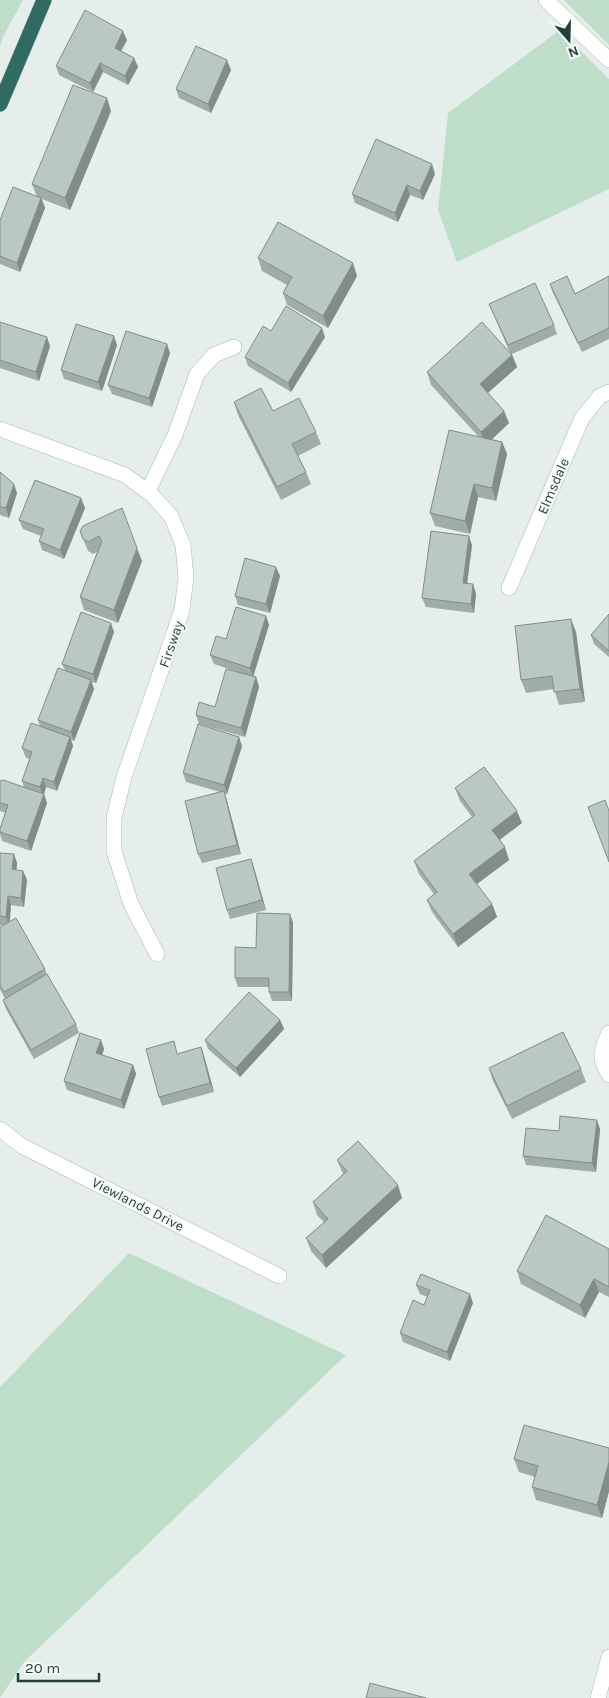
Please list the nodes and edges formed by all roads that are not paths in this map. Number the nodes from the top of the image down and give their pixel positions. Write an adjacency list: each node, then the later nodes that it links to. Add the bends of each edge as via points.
1 (44, 0): 4 (highway)
2 (546, 0): 3 (street)
3 (609, 60)
4 (0, 104)
5 (234, 347): 8 (street, via 214,355 197,374 175,436)
6 (609, 392): 9 (street, Elmsdale, via 600,396 582,418)
7 (0, 429): 8 (street, Firsway, via 125,475)
8 (148, 491): 10 (street, Firsway, via 171,516 182,544 186,577 182,610 124,777 114,818 114,851 131,904)
9 (510, 588)
10 (157, 954)
11 (609, 1033): 12 (street, via 602,1047 602,1063)
12 (609, 1074)
13 (0, 1129): 14 (street, Viewlands Drive, via 22,1146)
14 (279, 1276)
15 (609, 1657): 16 (street)
16 (598, 1698)

